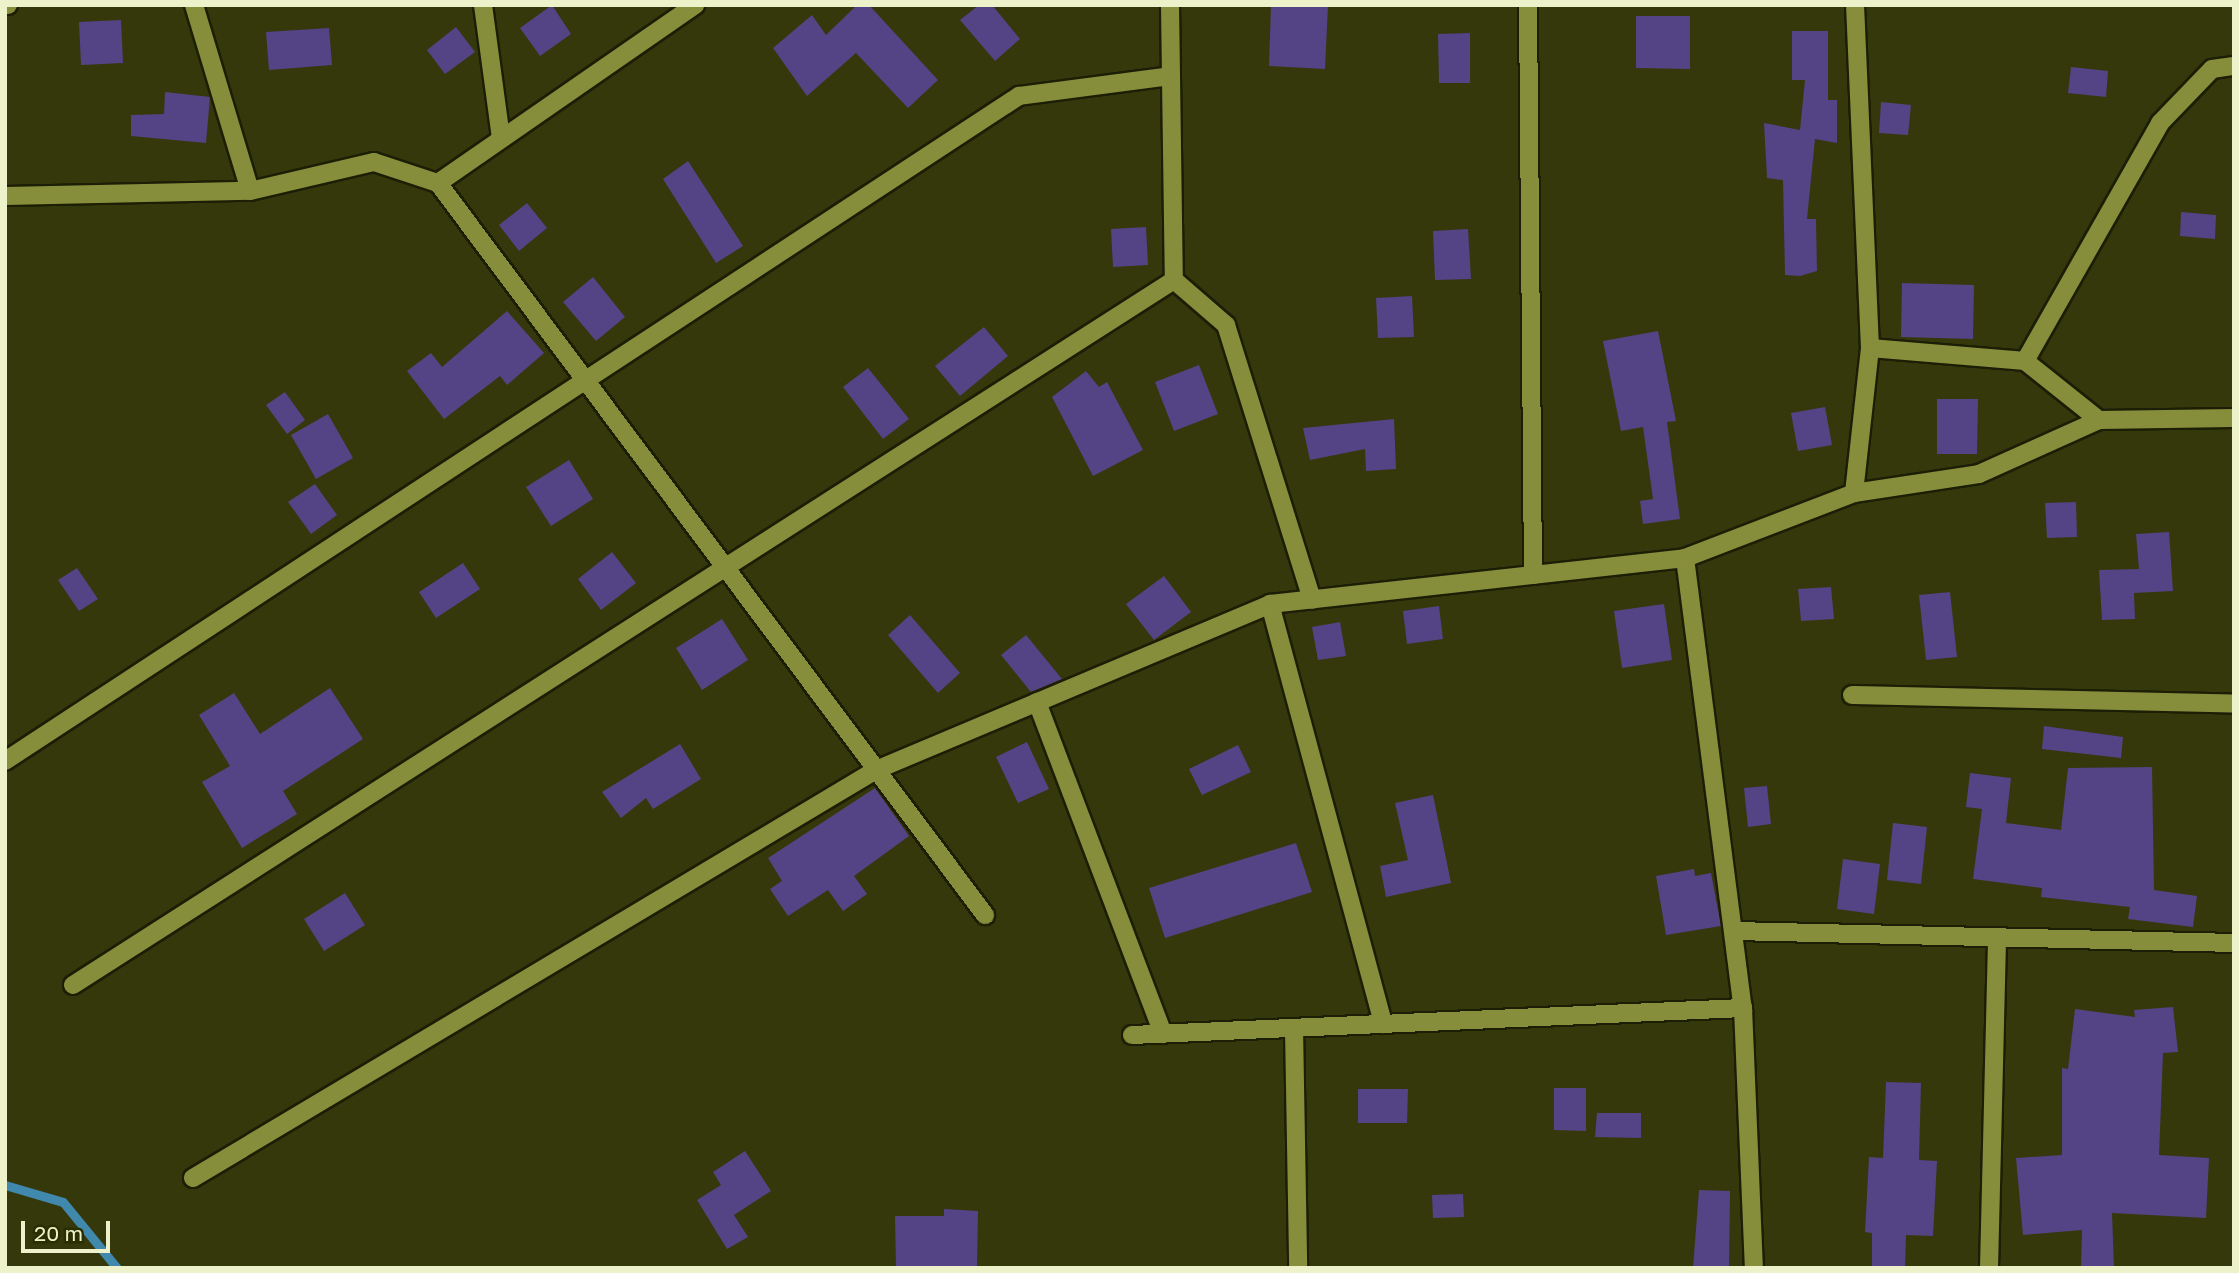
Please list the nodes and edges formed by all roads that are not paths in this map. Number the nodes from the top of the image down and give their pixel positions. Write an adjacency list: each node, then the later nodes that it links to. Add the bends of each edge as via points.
1 (194, 5): 11 (street)
2 (483, 5): 9 (street)
3 (695, 5): 9 (street)
4 (1170, 5): 8 (street)
5 (1528, 5): 22 (street)
6 (1855, 5): 14 (street)
7 (2234, 66): 15 (street, via 2212,69 2160,123)
8 (1171, 76): 13 (street); 16 (street, via 1019,96)
9 (501, 138): 10 (street)
10 (438, 183): 11 (street, via 374,162); 16 (street)
11 (250, 191): 12 (street)
12 (5, 196)
13 (1174, 279): 21 (street); 23 (street, via 1226,325)
14 (1870, 348): 15 (street); 19 (street)
15 (2025, 360): 18 (street)
16 (585, 381): 21 (street); 28 (street)
17 (2234, 418): 18 (street)
18 (2099, 420): 19 (street, via 1979,474)
19 (1854, 493): 20 (street)
20 (1685, 558): 22 (street); 31 (street)
21 (725, 568): 29 (street); 34 (street)
22 (1533, 575): 23 (street)
23 (1312, 600): 24 (street)
24 (1270, 604): 26 (street); 36 (street)
25 (1852, 695): 27 (street)
26 (1037, 702): 29 (street); 38 (street)
27 (2234, 704)
28 (5, 761)
29 (876, 770): 30 (street); 40 (street)
30 (985, 915)
31 (1734, 931): 32 (street); 35 (street)
32 (1997, 937): 33 (street); 43 (street)
33 (2234, 943)
34 (73, 985)
35 (1743, 1008): 36 (street); 42 (street)
36 (1383, 1024): 37 (street)
37 (1294, 1028): 38 (street); 41 (street)
38 (1164, 1034): 39 (street)
39 (1132, 1035)
40 (193, 1178)
41 (1298, 1268)
42 (1754, 1268)
43 (1989, 1268)

